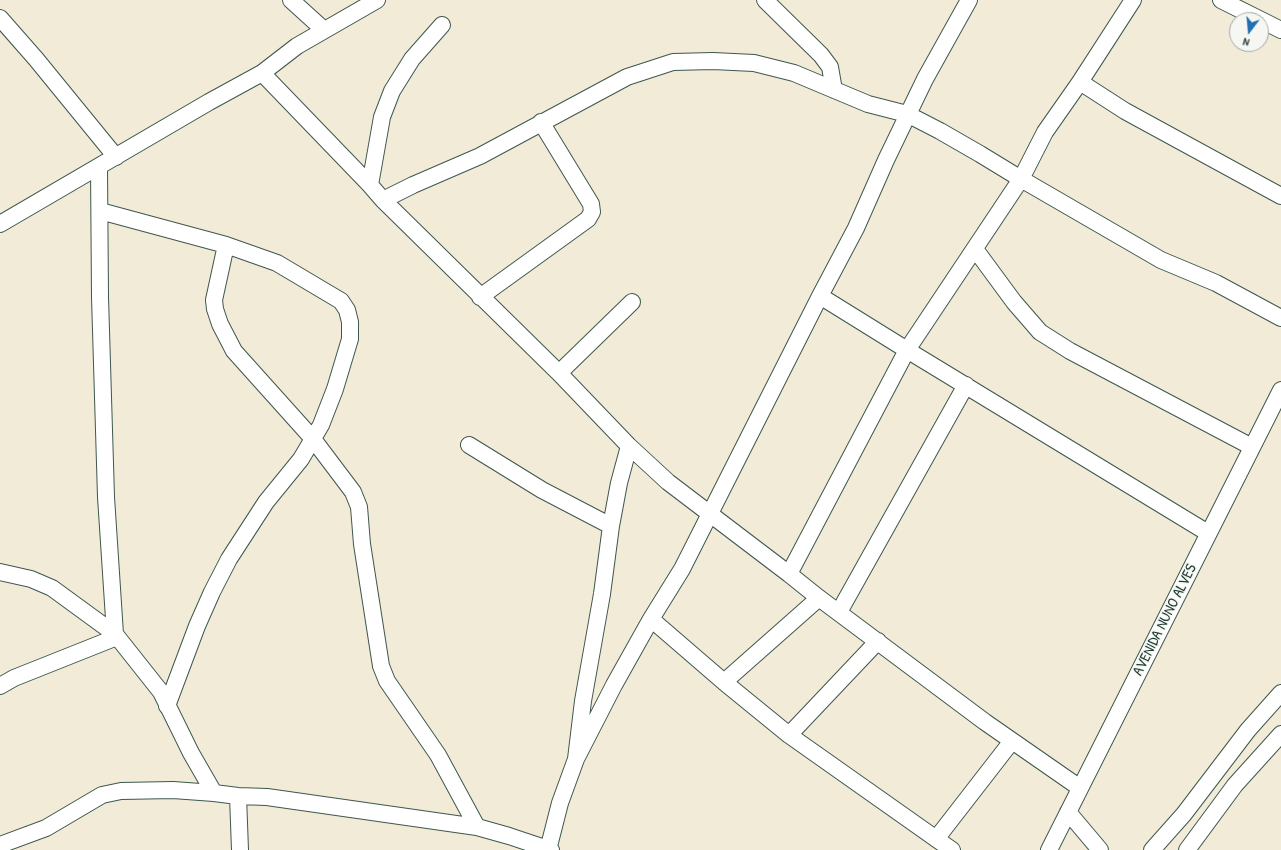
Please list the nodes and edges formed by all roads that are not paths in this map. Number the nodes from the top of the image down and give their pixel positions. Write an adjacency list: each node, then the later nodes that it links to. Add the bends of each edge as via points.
1 (291, 0): 11 (street)
2 (376, 0): 11 (street)
3 (764, 0): 15 (street, via 821,55 830,67)
4 (969, 0): 16 (street)
5 (1133, 0): 14 (street)
6 (1221, 0): 7 (street)
7 (1245, 12)
8 (0, 18): 18 (street)
9 (1269, 24): 12 (street)
10 (442, 26): 21 (street, via 412,59 392,91 382,117)
11 (324, 30): 13 (street, via 297,46)
12 (1281, 30)
13 (262, 73): 18 (street); 21 (street)
14 (1080, 82): 20 (street, via 1045,132); 22 (street, via 1125,111)
15 (834, 90): 16 (street, via 868,104); 17 (street, via 794,73 754,63 713,60 673,62 627,77)
16 (907, 114): 20 (street); 28 (street, via 856,228)
17 (541, 122): 23 (street, via 480,156); 29 (street, via 591,204 592,212 588,219)
18 (116, 157): 19 (street)
19 (99, 167): 24 (street); 25 (street)
20 (1021, 179): 27 (street); 31 (street, via 1161,260 1216,283)
21 (370, 185): 23 (street)
22 (1281, 196)
23 (383, 200): 29 (street)
24 (100, 211): 26 (street); 48 (street, via 106,490)
25 (0, 224)
26 (226, 245): 36 (street, via 214,300 220,324 234,351); 36 (street, via 277,263 341,301 347,310 350,339 335,389)
27 (975, 249): 32 (street); 39 (street, via 1040,332 1070,352)
28 (820, 296): 32 (street); 40 (street)
29 (480, 297): 33 (street)
30 (632, 302): 33 (street)
31 (1281, 318)
32 (907, 350): 34 (street); 44 (street)
33 (559, 373): 38 (street)
34 (966, 385): 42 (street); 46 (street)
35 (1281, 390): 39 (street, AVENIDA NUNO ALVES)
36 (313, 439): 53 (street, via 301,459 266,502 229,559 197,626); 62 (street, via 353,492 359,507 362,544 381,666 387,682 438,755)
37 (469, 445): 41 (street, via 542,490)
38 (629, 446): 40 (street, via 668,482); 41 (street)
39 (1252, 447): 42 (street, AVENIDA NUNO ALVES)
40 (709, 513): 44 (street); 47 (street, via 682,569)
41 (611, 526): 57 (street)
42 (1208, 533): 58 (street, AVENIDA NUNO ALVES)
43 (0, 572): 48 (street, via 31,579 52,588)
44 (789, 574): 45 (street)
45 (819, 598): 46 (street); 50 (street)
46 (839, 612): 49 (street)
47 (651, 619): 50 (street); 57 (street)
48 (116, 635): 51 (street); 53 (street, via 161,692)
49 (878, 642): 55 (street); 56 (street)
50 (724, 682): 55 (street)
51 (0, 686)
52 (1281, 693): 70 (street, via 1248,730 1184,814)
53 (167, 706): 59 (street)
54 (1281, 734): 71 (street, via 1235,786)
55 (789, 735): 63 (street)
56 (1012, 741): 58 (street); 63 (street)
57 (576, 759): 65 (street, via 560,803)
58 (1080, 788): 61 (street, AVENIDA NUNO ALVES)
59 (214, 793): 60 (street); 64 (street, via 173,790 121,791 102,795 46,828)
60 (238, 796): 62 (street, via 267,797); 66 (street)
61 (1068, 812): 68 (street, AVENIDA NUNO ALVES); 69 (street)
62 (476, 827): 65 (street)
63 (936, 839): 67 (street)
64 (0, 845)
65 (549, 849)
66 (240, 850)
67 (952, 850)
68 (1049, 850)
69 (1100, 850)
70 (1152, 850)
71 (1187, 850)

